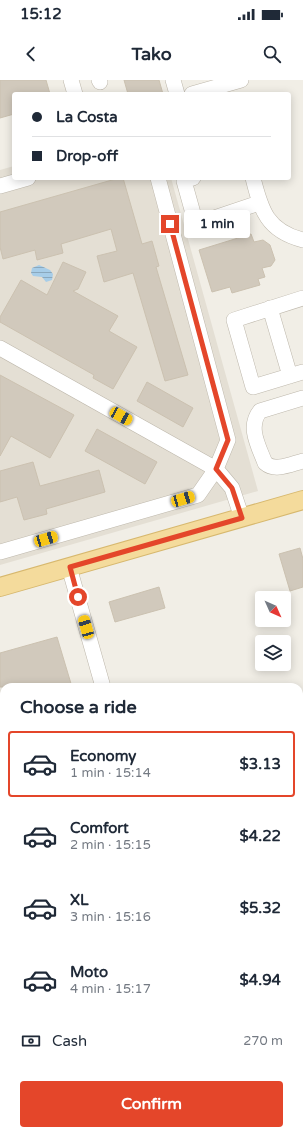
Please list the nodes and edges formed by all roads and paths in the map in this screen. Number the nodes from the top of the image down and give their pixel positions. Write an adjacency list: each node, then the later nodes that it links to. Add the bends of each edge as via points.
1 (71, 80): 4 (street)
2 (173, 80): 5 (street)
3 (241, 80): 6 (street)
4 (74, 92)
5 (176, 92)
6 (199, 92)
7 (21, 180): 11 (street)
8 (159, 180): 20 (street, via 228,440)
9 (186, 180): 12 (street, via 196,224)
10 (253, 180): 12 (street)
11 (0, 186)
12 (259, 203): 13 (street, via 268,221 293,238)
13 (303, 240)
14 (303, 298): 15 (street)
15 (270, 308): 17 (street); 17 (street, via 234,320 253,387)
16 (0, 348): 20 (street)
17 (296, 374)
18 (303, 398): 19 (street, via 260,411 253,425 265,463 270,467 277,468)
19 (303, 461)
20 (216, 469): 22 (street, via 232,488); 23 (street, via 198,495)
21 (303, 500): 22 (main road)
22 (242, 518): 24 (main road)
23 (0, 552)
24 (70, 567): 25 (main road); 26 (street)
25 (0, 586)
26 (102, 683)

